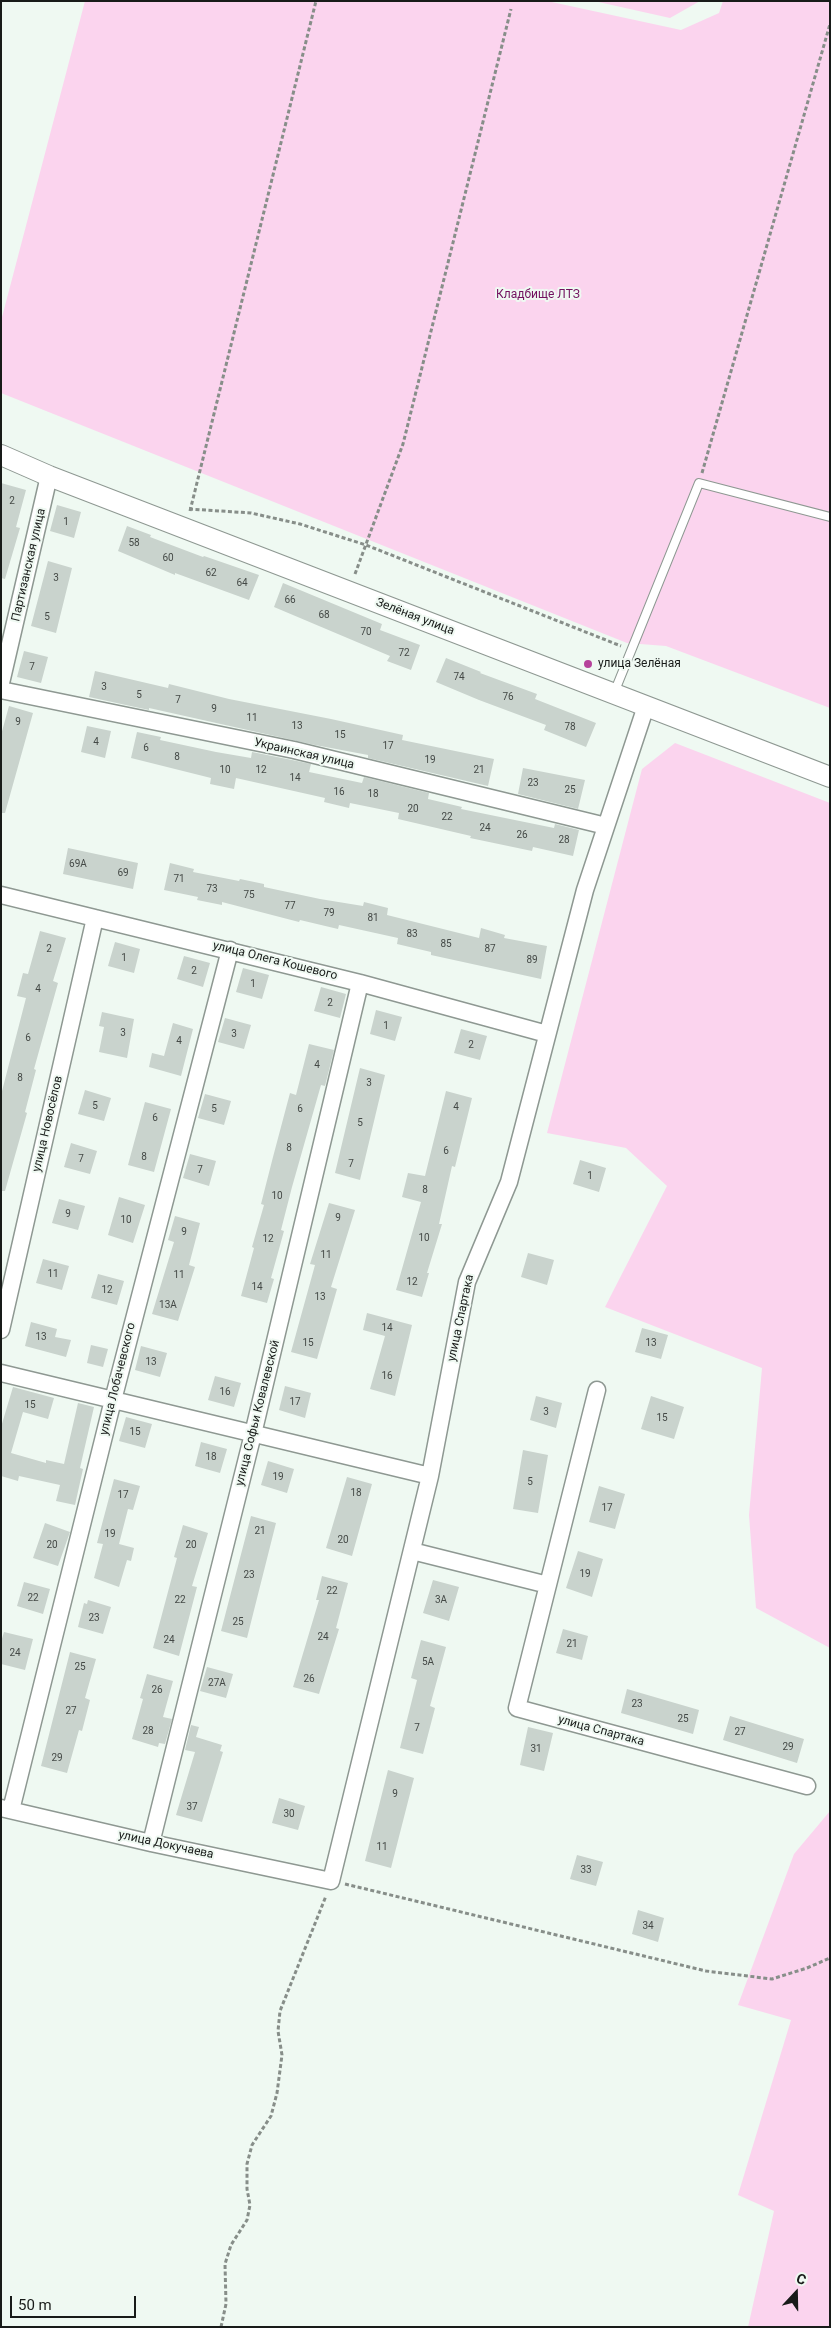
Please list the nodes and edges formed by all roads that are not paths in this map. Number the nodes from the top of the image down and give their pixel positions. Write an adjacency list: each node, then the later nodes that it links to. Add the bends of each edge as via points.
1 (1, 455): 2 (street, Зелёная улица)
2 (49, 476): 4 (street, Партизанская улица); 6 (street, Зелёная улица, via 188,519 348,591)
3 (830, 517): 6 (lane, via 699,483)
4 (1, 683)
5 (1, 690): 9 (street, Украинская улица, via 294,750)
6 (614, 694): 7 (street, Зелёная улица)
7 (646, 706): 8 (street, Зелёная улица); 9 (street, улица Спартака)
8 (830, 776)
9 (606, 826): 14 (street, улица Спартака, via 585,890)
10 (1, 895): 11 (street, улица Олега Кошевого)
11 (95, 918): 12 (street, улица Олега Кошевого); 15 (street, улица Новосёлов)
12 (230, 950): 13 (street, улица Олега Кошевого); 18 (street, улица Лобачевского)
13 (360, 983): 14 (street, улица Олега Кошевого); 19 (street, улица Софьи Ковалевской)
14 (547, 1034): 20 (street, улица Спартака, via 509,1182 467,1282)
15 (1, 1330)
16 (1, 1373): 18 (street)
17 (597, 1390): 22 (street, улица Спартака)
18 (113, 1400): 19 (street); 24 (street, улица Лобачевского)
19 (253, 1434): 20 (street); 25 (street, улица Софьи Ковалевской)
20 (430, 1476): 21 (street, улица Спартака)
21 (412, 1551): 22 (street); 26 (street, улица Спартака)
22 (548, 1585): 23 (street, улица Спартака, via 517,1708)
23 (807, 1786)
24 (6, 1809): 25 (street, улица Докучаева)
25 (151, 1843): 26 (street, улица Докучаева)
26 (331, 1881)

